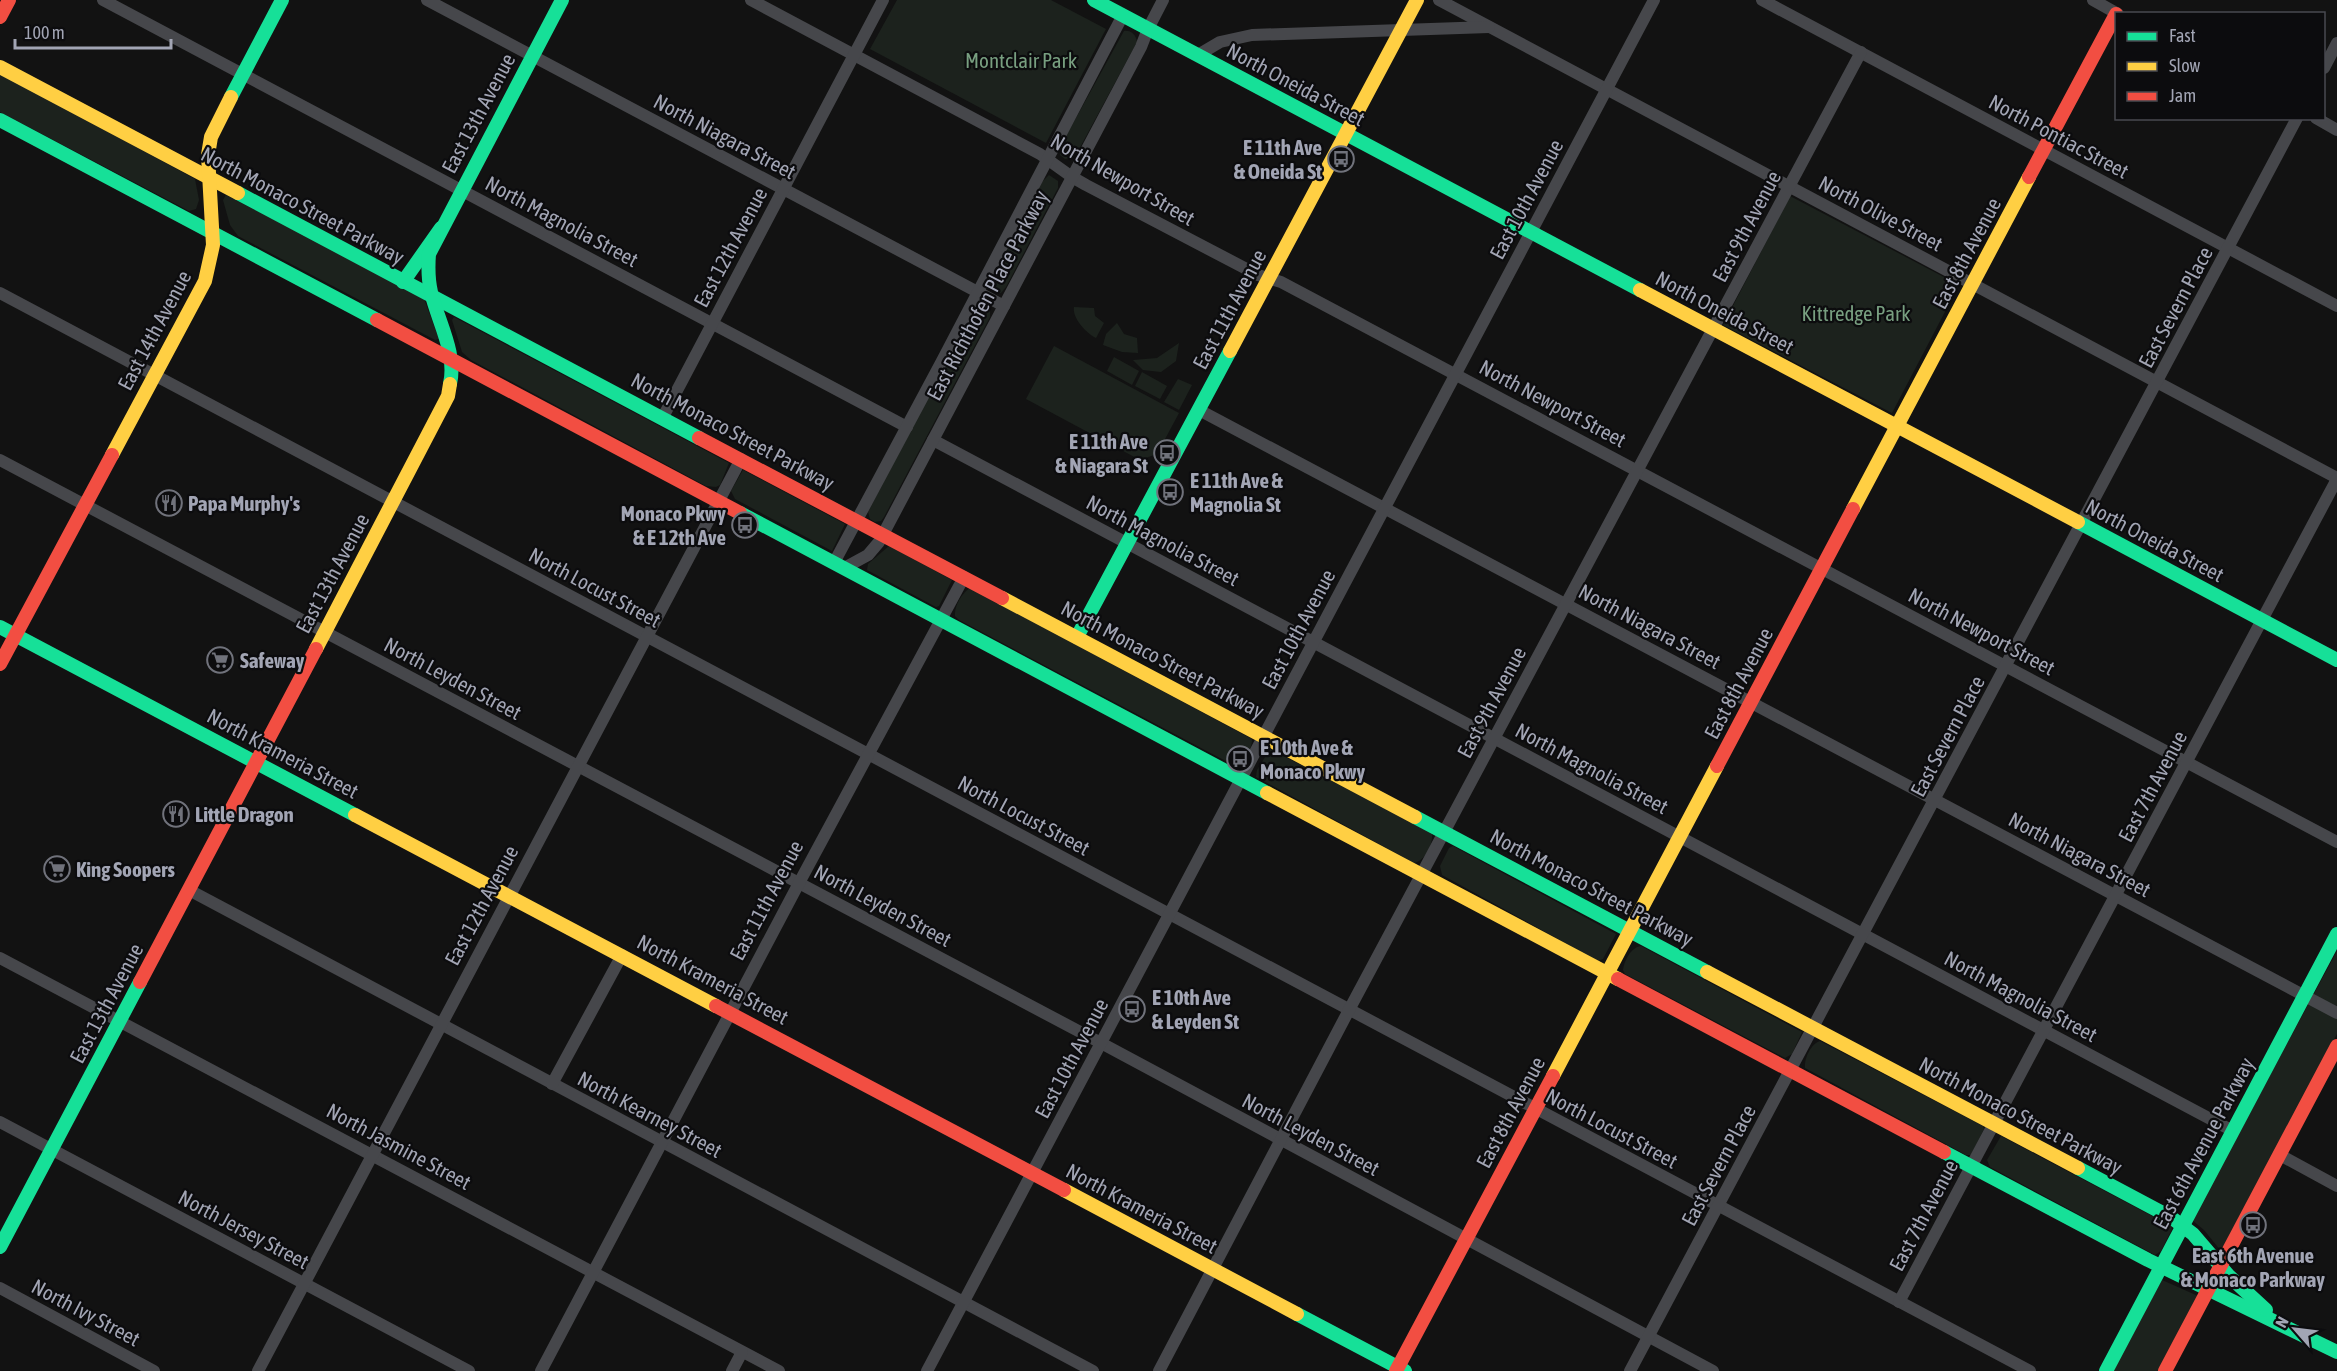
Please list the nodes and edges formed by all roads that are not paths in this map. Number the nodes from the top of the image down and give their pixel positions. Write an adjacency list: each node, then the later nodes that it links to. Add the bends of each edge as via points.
1 (9, 0): 18 (main road)
2 (103, 0): 29 (street, North Magnolia Street)
3 (282, 0): 29 (main road, East 14th Avenue)
4 (427, 0): 26 (street, North Niagara Street)
5 (562, 0): 26 (main road, East 13th Avenue)
6 (751, 0): 24 (street, North Newport Street)
7 (883, 0): 24 (street, East 12th Avenue)
8 (1094, 0): 16 (main road, North Oneida Street)
9 (1163, 0): 20 (street, East Richthofen Place Parkway)
10 (1417, 0): 21 (main road, East 11th Avenue)
11 (1439, 0): 19 (street, North Olive Street)
12 (1654, 0): 30 (street, East 10th Avenue)
13 (1762, 0): 23 (street, North Pontiac Street)
14 (2093, 0): 15 (street)
15 (2115, 12)
16 (1123, 15): 20 (main road, North Oneida Street); 37 (street, East Richthofen Place Parkway)
17 (2115, 17): 36 (main road, East 8th Avenue)
18 (0, 18)
19 (1491, 27): 21 (street); 30 (street, North Olive Street)
20 (1148, 28): 25 (main road, North Oneida Street); 39 (street, East Richthofen Place Parkway)
21 (1401, 30): 25 (street, via 1240,37 1216,44); 35 (main road, East 11th Avenue)
22 (2337, 43): 27 (street)
23 (1861, 52): 36 (street, North Pontiac Street); 40 (street, East 9th Avenue)
24 (854, 55): 37 (street, North Newport Street); 41 (street, East 12th Avenue)
25 (1198, 55): 35 (main road, North Oneida Street)
26 (533, 56): 41 (street, North Niagara Street); 42 (main road, East 13th Avenue)
27 (2325, 66)
28 (0, 67): 38 (main road, North Monaco Street Parkway)
29 (242, 74): 38 (main road, East 14th Avenue, via 211,137); 42 (street, North Magnolia Street)
30 (1607, 88): 40 (street, North Olive Street); 44 (street, East 10th Avenue)
31 (0, 120): 45 (main road, North Monaco Street Parkway)
32 (2296, 120): 46 (street, East Severn Place)
33 (2320, 120): 34 (street)
34 (2337, 130)
35 (1346, 134): 44 (main road, North Oneida Street); 47 (main road, East 11th Avenue)
36 (2044, 151): 46 (street, North Pontiac Street); 49 (main road, East 8th Avenue)
37 (1047, 158): 39 (street, North Newport Street); 50 (street, East Richthofen Place Parkway)
38 (206, 177): 45 (main road, East 14th Avenue); 48 (main road, North Monaco Street Parkway)
39 (1072, 177): 47 (street, North Newport Street); 53 (street, East Richthofen Place Parkway)
40 (1789, 187): 49 (street, North Olive Street); 56 (street, East 9th Avenue)
41 (783, 189): 50 (street, North Niagara Street); 55 (street, East 12th Avenue)
42 (461, 190): 43 (main road, East 13th Avenue); 55 (street, North Magnolia Street)
43 (441, 228): 48 (main road); 52 (main road, East 13th Avenue, via 428,261)
44 (1531, 232): 56 (main road, North Oneida Street); 58 (street, East 10th Avenue)
45 (214, 234): 57 (main road, North Monaco Street Parkway); 59 (main road, East 14th Avenue, via 205,281)
46 (2228, 249): 54 (street, North Pontiac Street); 60 (street, East Severn Place)
47 (1270, 278): 58 (street, North Newport Street); 61 (main road, East 11th Avenue)
48 (403, 282): 52 (main road, North Monaco Street Parkway)
49 (1974, 284): 60 (street, North Olive Street); 64 (main road, East 8th Avenue)
50 (978, 292): 53 (street, North Niagara Street); 63 (street, East Richthofen Place Parkway)
51 (0, 294): 59 (street, North Locust Street)
52 (432, 297): 57 (main road, East 13th Avenue); 62 (main road, North Monaco Street Parkway)
53 (1004, 306): 65 (street, East Richthofen Place Parkway)
54 (2337, 306)
55 (712, 323): 62 (street, East 12th Avenue); 63 (street, North Magnolia Street)
56 (1713, 329): 64 (main road, North Oneida Street); 68 (street, East 9th Avenue)
57 (451, 360): 70 (main road, North Monaco Street Parkway); 71 (main road, East 13th Avenue, via 448,396)
58 (1456, 374): 68 (street, North Newport Street); 73 (street, East 10th Avenue)
59 (154, 376): 71 (street, North Locust Street); 72 (main road, East 14th Avenue)
60 (2157, 381): 69 (street, North Olive Street); 75 (street, East Severn Place)
61 (1199, 410): 73 (street, North Niagara Street); 77 (main road, East 11th Avenue)
62 (663, 417): 66 (main road, North Monaco Street Parkway)
63 (907, 427): 74 (street, East Richthofen Place Parkway)
64 (1897, 427): 75 (main road, North Oneida Street); 79 (main road, East 8th Avenue)
65 (933, 440): 76 (street, East Richthofen Place Parkway); 77 (street, North Magnolia Street)
66 (741, 459): 70 (street, East 12th Avenue); 74 (main road, North Monaco Street Parkway)
67 (0, 460): 72 (street, North Leyden Street)
68 (1637, 470): 79 (street, North Newport Street); 81 (street, East 9th Avenue)
69 (2337, 479): 83 (street, East 7th Avenue)
70 (719, 500): 78 (main road, North Monaco Street Parkway); 87 (street, East 12th Avenue)
71 (394, 502): 85 (main road, East 13th Avenue); 87 (street, North Locust Street)
72 (85, 505): 85 (street, North Leyden Street); 86 (main road, East 14th Avenue)
73 (1385, 507): 81 (street, North Niagara Street); 89 (street, East 10th Avenue)
74 (857, 520): 76 (main road, North Monaco Street Parkway); 78 (street, East Richthofen Place Parkway)
75 (2081, 524): 83 (main road, North Oneida Street); 92 (street, East Severn Place)
76 (883, 534): 78 (street, East Richthofen Place Parkway, via 868,555); 80 (main road, North Monaco Street Parkway)
77 (1128, 543): 88 (main road, East 11th Avenue); 89 (street, North Magnolia Street)
78 (840, 564): 82 (main road, North Monaco Street Parkway)
79 (1822, 568): 92 (street, North Newport Street); 93 (main road, East 8th Avenue)
80 (964, 577): 82 (street, East 11th Avenue); 88 (main road, North Monaco Street Parkway)
81 (1566, 604): 93 (street, North Niagara Street); 95 (street, East 9th Avenue)
82 (942, 618): 96 (street, East 11th Avenue); 100 (main road, North Monaco Street Parkway)
83 (2262, 620): 90 (main road, North Oneida Street); 98 (street, East 7th Avenue)
84 (0, 627): 86 (main road, North Krameria Street)
85 (324, 632): 97 (main road, East 13th Avenue); 99 (street, North Leyden Street)
86 (16, 635): 91 (main road, East 14th Avenue); 97 (main road, North Krameria Street)
87 (646, 636): 96 (street, North Locust Street); 99 (street, East 12th Avenue)
88 (1077, 637): 94 (main road, North Monaco Street Parkway)
89 (1313, 642): 94 (street, East 10th Avenue); 95 (street, North Magnolia Street)
90 (2337, 660)
91 (0, 664)
92 (2006, 666): 98 (street, North Newport Street); 101 (street, East Severn Place)
93 (1752, 701): 101 (street, North Niagara Street); 103 (main road, East 8th Avenue)
94 (1264, 736): 100 (street, East 10th Avenue); 102 (main road, North Monaco Street Parkway)
95 (1494, 738): 102 (street, East 9th Avenue); 103 (street, North Magnolia Street)
96 (868, 754): 106 (street, East 11th Avenue); 110 (street, North Locust Street)
97 (256, 762): 107 (main road, East 13th Avenue); 108 (main road, North Krameria Street)
98 (2186, 762): 104 (street, North Newport Street); 109 (street, East 7th Avenue)
99 (577, 765): 106 (street, North Leyden Street); 108 (street, East 12th Avenue)
100 (1242, 777): 105 (main road, North Monaco Street Parkway); 110 (street, East 10th Avenue)
101 (1935, 800): 109 (street, North Niagara Street); 112 (street, East Severn Place)
102 (1444, 832): 105 (street, East 9th Avenue); 111 (main road, North Monaco Street Parkway)
103 (1679, 837): 111 (main road, East 8th Avenue); 112 (street, North Magnolia Street)
104 (2337, 842)
105 (1422, 874): 116 (main road, North Monaco Street Parkway); 118 (street, East 9th Avenue)
106 (799, 883): 119 (street, East 11th Avenue); 125 (street, North Leyden Street)
107 (189, 890): 121 (main road, East 13th Avenue); 122 (street, North Kearney Street)
108 (509, 895): 114 (main road, North Krameria Street); 122 (street, East 12th Avenue)
109 (2116, 895): 117 (street, North Niagara Street); 124 (street, East 7th Avenue)
110 (1169, 914): 118 (street, North Locust Street); 125 (street, East 10th Avenue)
111 (1629, 930): 116 (main road, East 8th Avenue); 123 (main road, North Monaco Street Parkway)
112 (1863, 934): 123 (street, East Severn Place); 124 (street, North Magnolia Street)
113 (2337, 934): 117 (main road, East 6th Avenue Parkway)
114 (622, 955): 119 (main road, North Krameria Street); 128 (street)
115 (0, 958): 121 (street, North Jasmine Street)
116 (1607, 972): 127 (main road, North Monaco Street Parkway); 129 (main road, East 8th Avenue)
117 (2304, 996): 120 (street, North Niagara Street); 132 (main road, East 6th Avenue Parkway)
118 (1348, 1010): 129 (street, North Locust Street); 133 (street, East 9th Avenue)
119 (731, 1013): 134 (street, East 11th Avenue); 139 (main road, North Krameria Street)
120 (2337, 1013)
121 (120, 1021): 135 (main road, East 13th Avenue); 136 (street, North Jasmine Street)
122 (440, 1024): 128 (street, North Kearney Street); 136 (street, East 12th Avenue)
123 (1813, 1028): 127 (street, East Severn Place); 131 (main road, North Monaco Street Parkway)
124 (2044, 1030): 131 (street, East 7th Avenue); 132 (street, North Magnolia Street)
125 (1101, 1043): 133 (street, North Leyden Street); 139 (street, East 10th Avenue)
126 (2337, 1046): 137 (main road)
127 (1791, 1070): 138 (main road, North Monaco Street Parkway); 141 (street, East Severn Place)
128 (552, 1084): 134 (street, North Kearney Street)
129 (1535, 1108): 141 (street, North Locust Street); 143 (main road, East 8th Avenue)
130 (0, 1122): 135 (street, North Jersey Street)
131 (1994, 1124): 138 (street, East 7th Avenue); 142 (main road, North Monaco Street Parkway)
132 (2233, 1131): 142 (main road, East 6th Avenue Parkway)
133 (1280, 1140): 143 (street, North Leyden Street); 147 (street, East 9th Avenue)
134 (662, 1142): 148 (street, East 11th Avenue); 153 (street, North Kearney Street)
135 (51, 1149): 144 (main road, East 13th Avenue); 149 (street, North Jersey Street)
136 (372, 1154): 148 (street, North Jasmine Street); 149 (street, East 12th Avenue)
137 (2280, 1155): 140 (street); 146 (main road)
138 (1972, 1166): 145 (main road, North Monaco Street Parkway); 152 (street, East 7th Avenue)
139 (1032, 1173): 147 (main road, North Krameria Street); 153 (street, East 10th Avenue)
140 (2337, 1186)
141 (1718, 1206): 152 (street, North Locust Street); 155 (street, East Severn Place)
142 (2183, 1225): 145 (main road, East 6th Avenue Parkway); 146 (main road, North Monaco Street Parkway)
143 (1467, 1238): 155 (street, North Leyden Street); 158 (main road, East 8th Avenue)
144 (0, 1247)
145 (2161, 1266): 151 (main road, North Monaco Street Parkway); 171 (main road, East 6th Avenue Parkway)
146 (2221, 1267): 151 (main road); 154 (main road, North Monaco Street Parkway)
147 (1214, 1270): 158 (main road, North Krameria Street); 167 (street, East 9th Avenue)
148 (593, 1272): 156 (street, North Jasmine Street); 162 (street, East 11th Avenue)
149 (304, 1283): 160 (street, East 12th Avenue); 161 (street, North Jersey Street)
150 (0, 1288): 159 (street, North Ivy Street)
151 (2209, 1290): 154 (main road, North Monaco Street Parkway); 172 (main road)
152 (1899, 1302): 170 (street, North Locust Street)
153 (963, 1303): 165 (street, East 10th Avenue); 166 (street, North Kearney Street)
154 (2280, 1322): 157 (main road, North Monaco Street Parkway)
155 (1648, 1337): 168 (street, East Severn Place); 169 (street, North Leyden Street)
156 (742, 1352): 163 (street); 164 (street, North Jasmine Street)
157 (2337, 1352)
158 (1399, 1370)
159 (154, 1371)
160 (258, 1371)
161 (469, 1371)
162 (541, 1371)
163 (732, 1371)
164 (778, 1371)
165 (927, 1371)
166 (1093, 1371)
167 (1159, 1371)
168 (1630, 1371)
169 (1713, 1371)
170 (2030, 1371)
171 (2106, 1371)
172 (2165, 1371)

